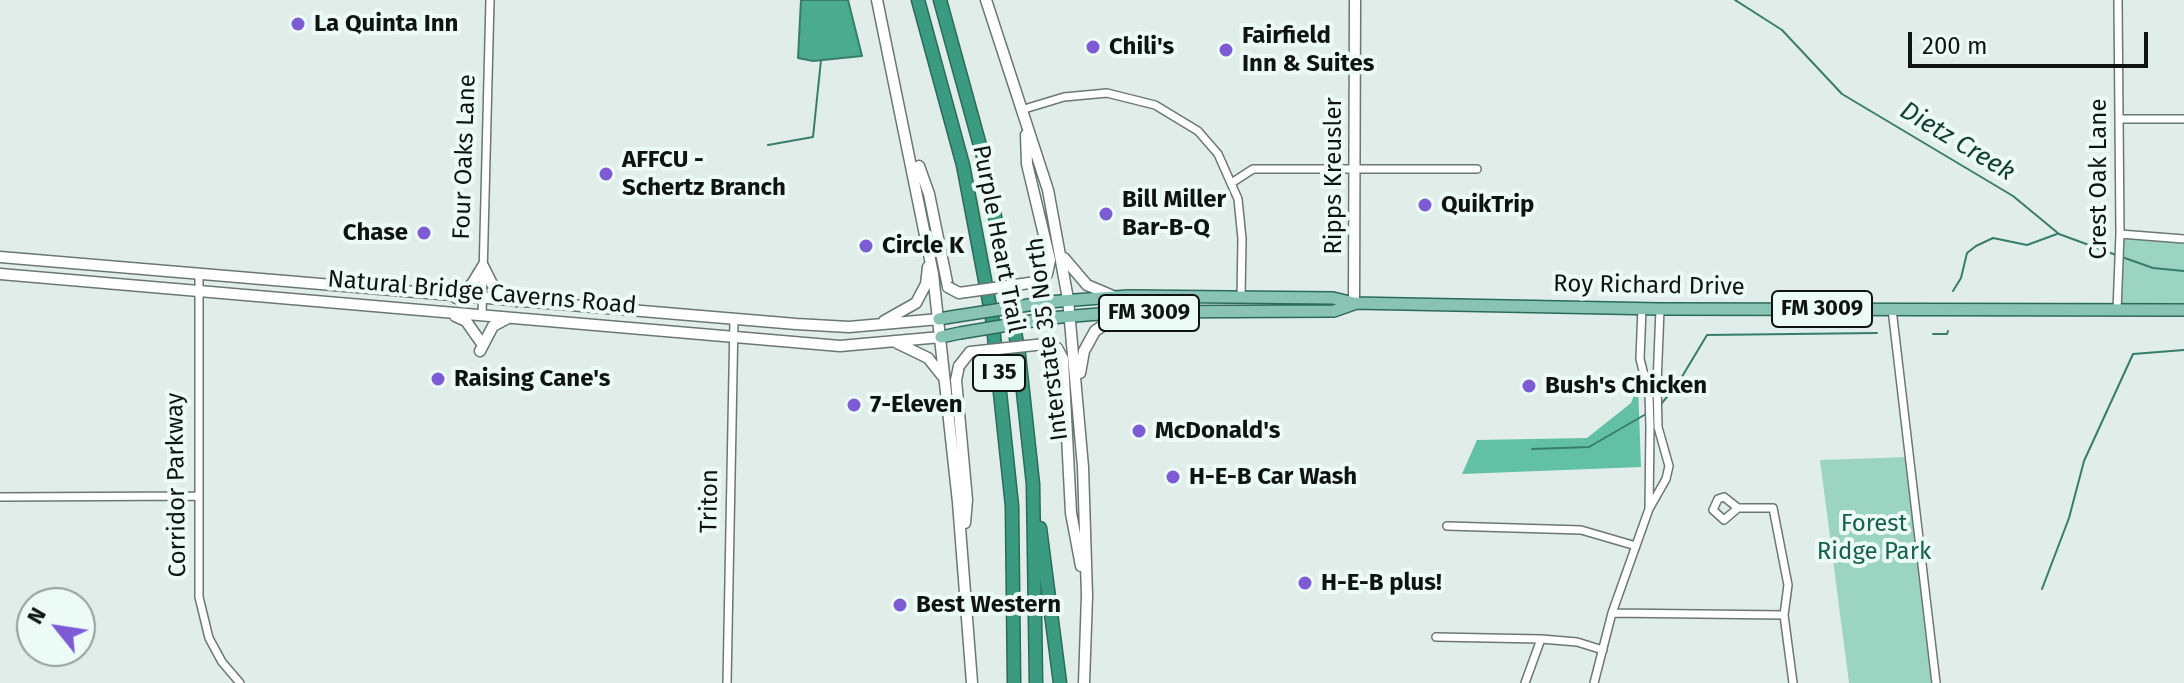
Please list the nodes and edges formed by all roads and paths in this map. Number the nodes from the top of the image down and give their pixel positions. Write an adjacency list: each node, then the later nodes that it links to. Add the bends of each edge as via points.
1 (490, 0): 21 (street, Four Oaks Lane)
2 (877, 0): 9 (main road)
3 (918, 0): 68 (highway, Purple Heart Trail / I 35, via 963,165 992,317 1012,506)
4 (940, 0): 51 (highway, Purple Heart Trail / I 35, via 995,213 1021,368)
5 (986, 0): 8 (main road, Interstate 35 North)
6 (1355, 0): 14 (main road, Ripps Kreusler)
7 (2118, 0): 10 (street, Crest Oak Lane)
8 (1021, 110): 12 (main road, Interstate 35 North); 15 (street, via 1095,92 1141,99 1198,131)
9 (902, 119): 12 (main road, bridge, via 929,194 948,287 959,293 1036,282 1047,274 1050,260 1027,164); 19 (main road)
10 (2119, 119): 11 (street); 16 (street, Crest Oak Lane)
11 (2184, 119)
12 (1025, 122): 18 (main road, Interstate 35 North, via 1048,190)
13 (1477, 169): 14 (street)
14 (1355, 170): 15 (street, via 1253,169); 31 (main road, Ripps Kreusler)
15 (1233, 182): 26 (street, via 1242,239)
16 (2120, 234): 17 (street); 35 (street, Crest Oak Lane)
17 (2184, 239)
18 (1060, 252): 25 (main road, via 1079,280); 28 (main road, Interstate 35 North)
19 (930, 253): 42 (main road); 44 (main road, via 926,284 916,303)
20 (0, 257): 23 (main road, Natural Bridge Caverns Road / FM 3009)
21 (483, 266): 27 (main road); 29 (street, Four Oaks Lane); 30 (main road, via 492,284)
22 (0, 274): 24 (main road, Natural Bridge Caverns Road / FM 3009)
23 (199, 276): 24 (street, Corridor Parkway); 27 (main road, Natural Bridge Caverns Road / FM 3009)
24 (198, 292): 38 (main road, Natural Bridge Caverns Road / FM 3009); 52 (street, Corridor Parkway)
25 (1115, 296): 26 (main road, Roy Richard Drive / FM 3009); 28 (main road, Roy Richard Drive / FM 3009)
26 (1241, 297): 31 (main road, Roy Richard Drive / FM 3009)
27 (456, 298): 29 (main road, Natural Bridge Caverns Road / FM 3009)
28 (1068, 299): 40 (main road, Interstate 35 North); 42 (main road, FM 3009, bridge)
29 (482, 300): 30 (main road, Natural Bridge Caverns Road / FM 3009); 39 (street, Four Oaks Lane)
30 (519, 303): 43 (main road, Natural Bridge Caverns Road / FM 3009)
31 (1354, 303): 32 (main road, Roy Richard Drive / FM 3009); 37 (main road, Roy Richard Drive / FM 3009, via 1319,312)
32 (1642, 308): 33 (main road, Roy Richard Drive / FM 3009); 50 (street, via 1640,359)
33 (1660, 309): 34 (main road, Roy Richard Drive / FM 3009); 50 (street)
34 (1892, 309): 35 (main road, Roy Richard Drive / FM 3009); 75 (street)
35 (2117, 310): 36 (main road, Roy Richard Drive / FM 3009)
36 (2184, 310)
37 (1123, 312): 40 (main road, Roy Richard Drive / FM 3009); 49 (main road, via 1089,340)
38 (445, 313): 39 (main road, Natural Bridge Caverns Road / FM 3009); 41 (main road, via 466,321 480,346 493,326)
39 (482, 315): 41 (main road, Natural Bridge Caverns Road / FM 3009)
40 (1069, 316): 46 (main road, Natural Bridge Caverns Road / FM 3009, bridge); 49 (main road, Interstate 35 North)
41 (508, 318): 45 (main road, Natural Bridge Caverns Road / FM 3009)
42 (939, 319): 44 (main road, Natural Bridge Caverns Road / FM 3009); 46 (main road)
43 (734, 320): 44 (main road, Natural Bridge Caverns Road / FM 3009); 45 (street, Triton)
44 (871, 326)
45 (733, 337): 47 (main road, Natural Bridge Caverns Road / FM 3009, via 840,346); 66 (street, Triton)
46 (941, 337): 47 (main road, Natural Bridge Caverns Road / FM 3009); 48 (main road)
47 (895, 343): 48 (main road, via 928,358)
48 (946, 381): 58 (main road)
49 (1078, 386): 59 (main road, Interstate 35 North)
50 (1654, 427): 55 (street); 55 (street, via 1669,466)
51 (1033, 484): 69 (highway, Purple Heart Trail / I 35); 70 (highway)
52 (197, 496): 53 (street); 65 (street, Corridor Parkway, via 202,616 222,662)
53 (0, 497)
54 (1738, 508): 61 (street, via 1773,508 1788,585)
55 (1649, 509): 57 (street)
56 (1447, 526): 57 (street, via 1581,530)
57 (1636, 546): 60 (street)
58 (962, 550): 59 (main road, bridge, via 967,500 959,366 970,352 1045,344 1057,348 1063,359 1071,513); 67 (main road)
59 (1087, 596): 71 (main road, Interstate 35 North)
60 (1612, 613): 61 (street); 64 (street)
61 (1784, 615): 74 (street)
62 (1436, 637): 63 (street)
63 (1541, 639): 64 (street); 72 (street)
64 (1603, 650): 73 (street)
65 (240, 683)
66 (727, 683)
67 (972, 683)
68 (1012, 683)
69 (1036, 683)
70 (1060, 683)
71 (1084, 683)
72 (1525, 683)
73 (1594, 683)
74 (1793, 683)
75 (1936, 683)

